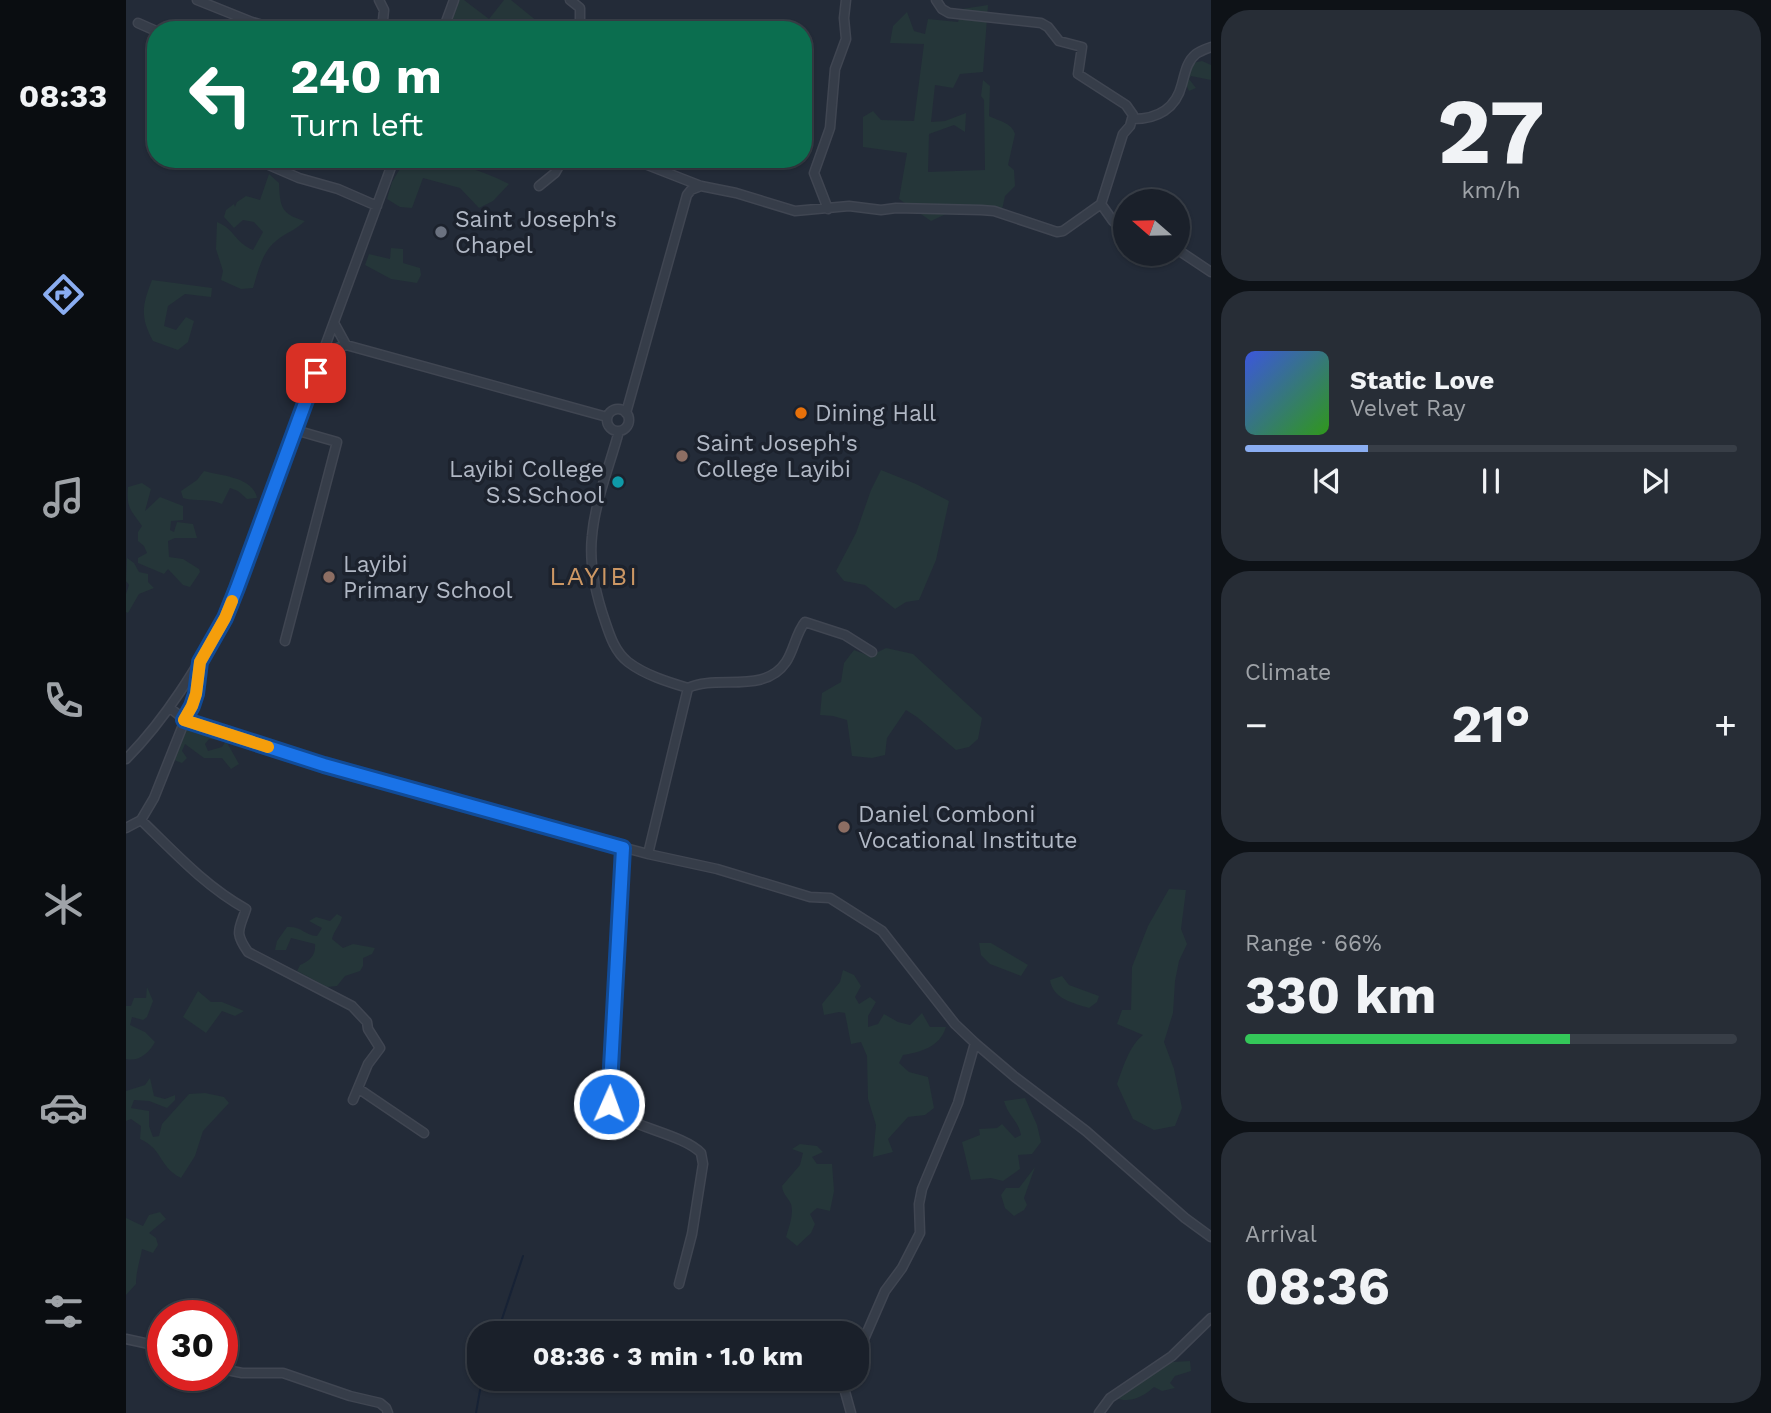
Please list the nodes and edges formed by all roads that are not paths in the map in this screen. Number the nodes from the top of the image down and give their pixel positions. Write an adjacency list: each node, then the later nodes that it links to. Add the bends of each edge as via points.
1 (197, 0): 7 (street)
2 (379, 0): 8 (street)
3 (454, 0): 9 (street)
4 (570, 0): 10 (street, via 580,8)
5 (846, 0): 23 (street, via 846,39 835,69 830,128 814,173)
6 (936, 0): 14 (street, via 949,13 1041,23 1059,41 1082,47 1078,74 1126,105)
7 (250, 21)
8 (383, 21)
9 (446, 21)
10 (580, 21)
11 (138, 23): 12 (street)
12 (147, 28)
13 (1211, 47): 14 (street, via 1196,53 1189,63 1178,98 1168,109 1160,116)
14 (1133, 120): 21 (street, via 1123,134)
15 (276, 168): 22 (street)
16 (391, 168): 22 (street)
17 (558, 168): 19 (street)
18 (655, 168): 20 (street)
19 (539, 186)
20 (701, 186): 23 (street, via 794,211); 30 (street, via 687,195)
21 (1101, 204): 23 (street, via 1057,232 994,211); 24 (street)
22 (377, 206): 27 (street)
23 (828, 209)
24 (1113, 221)
25 (1190, 258): 26 (street)
26 (1211, 272)
27 (334, 323): 28 (street); 29 (street)
28 (346, 345): 29 (street); 31 (street)
29 (323, 353): 32 (street)
30 (626, 413): 31 (street, via 613,410); 33 (street, via 628,423)
31 (607, 418): 33 (street, via 612,430)
32 (295, 430): 34 (street, via 337,442); 36 (street, via 225,618)
33 (619, 431): 37 (street, via 592,535 598,600 611,641 624,658 642,671)
34 (285, 640)
35 (872, 652): 37 (street, via 845,635 805,622 786,662 772,673 734,684 699,683)
36 (200, 662): 38 (street); 39 (street, via 196,694)
37 (688, 688): 44 (street)
38 (170, 708): 39 (street); 40 (street)
39 (184, 720): 41 (street); 43 (street, via 324,765)
40 (126, 759)
41 (141, 820): 42 (street); 46 (street, via 212,887 246,909 238,930 248,951 346,1002 366,1020 380,1047)
42 (126, 828)
43 (623, 848): 44 (street); 50 (street, via 609,1104 615,1115 701,1153 692,1234)
44 (648, 855): 45 (street, via 717,869 810,897 830,898 882,931)
45 (975, 1043): 49 (street); 52 (street, via 958,1103 922,1189 920,1233)
46 (359, 1088): 47 (street); 48 (street)
47 (353, 1100)
48 (424, 1133)
49 (1211, 1237)
50 (679, 1284)
51 (1211, 1318): 59 (street, via 1172,1356 1110,1398)
52 (869, 1328)
53 (126, 1339): 54 (street)
54 (147, 1344)
55 (238, 1372): 57 (street, via 284,1373 380,1403)
56 (845, 1391): 58 (street)
57 (388, 1413)
58 (851, 1413)
59 (1099, 1413)

